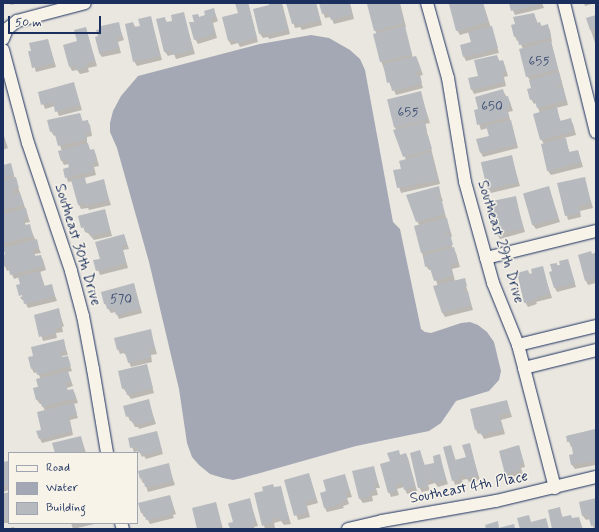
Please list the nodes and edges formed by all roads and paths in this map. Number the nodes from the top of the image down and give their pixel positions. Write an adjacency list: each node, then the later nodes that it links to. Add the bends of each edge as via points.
1 (85, 3): 4 (street, via 24,18 14,22)
2 (426, 3): 8 (street, Southeast 29th Drive, via 448,78 465,182)
3 (564, 3): 6 (street)
4 (5, 34)
5 (3, 50): 13 (street, Southeast 30th Drive, via 28,144 71,271 83,316)
6 (596, 132)
7 (596, 231): 8 (street)
8 (486, 258): 10 (street, Southeast 29th Drive, via 493,283)
9 (596, 326): 10 (street)
10 (518, 345): 12 (street, Southeast 29th Drive)
11 (596, 350): 12 (street)
12 (524, 368): 15 (street, Southeast 29th Drive)
13 (107, 452)
14 (596, 477): 15 (street, Southeast 4th Place)
15 (555, 488): 16 (street, Southeast 4th Place)
16 (348, 529)

